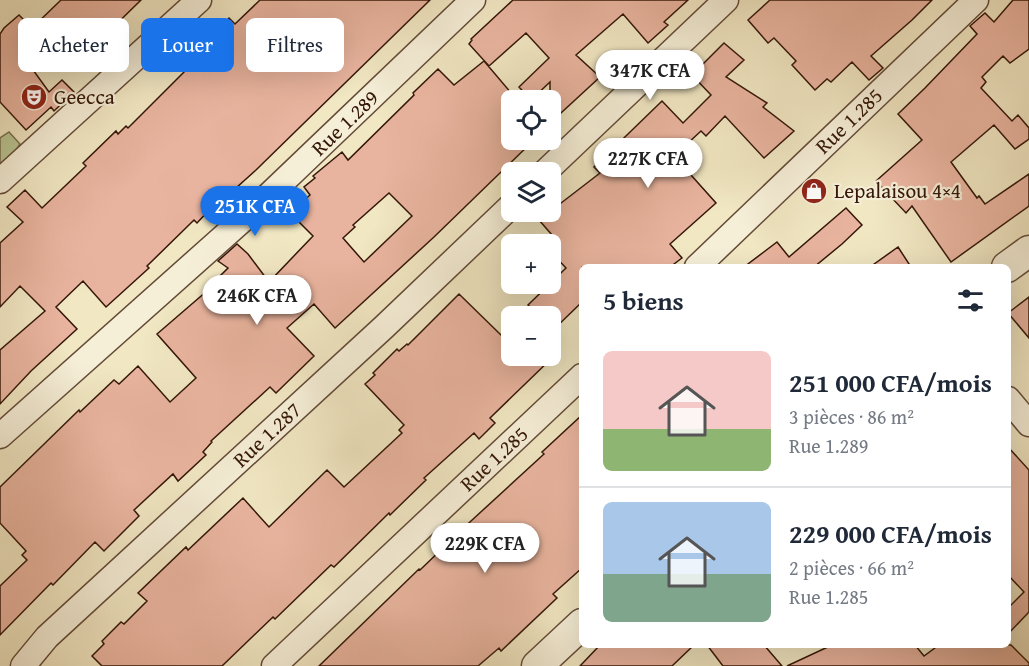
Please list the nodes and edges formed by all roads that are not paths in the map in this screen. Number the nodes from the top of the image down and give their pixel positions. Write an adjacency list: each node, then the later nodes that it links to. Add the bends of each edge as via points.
1 (199, 0): 6 (street)
2 (473, 0): 14 (street, Rue 1.289, via 248,215)
3 (726, 0): 5 (street)
4 (976, 0): 9 (street, Rue 1.285)
5 (556, 162)
6 (0, 181)
7 (501, 215): 16 (street, Rue 1.287, via 47,638)
8 (1029, 250): 10 (street)
9 (700, 264)
10 (1011, 264)
11 (579, 379): 17 (street, Rue 1.285)
12 (1011, 403): 13 (street)
13 (1029, 424)
14 (0, 436)
15 (579, 627): 18 (street)
16 (23, 666)
17 (274, 666)
18 (537, 666)

